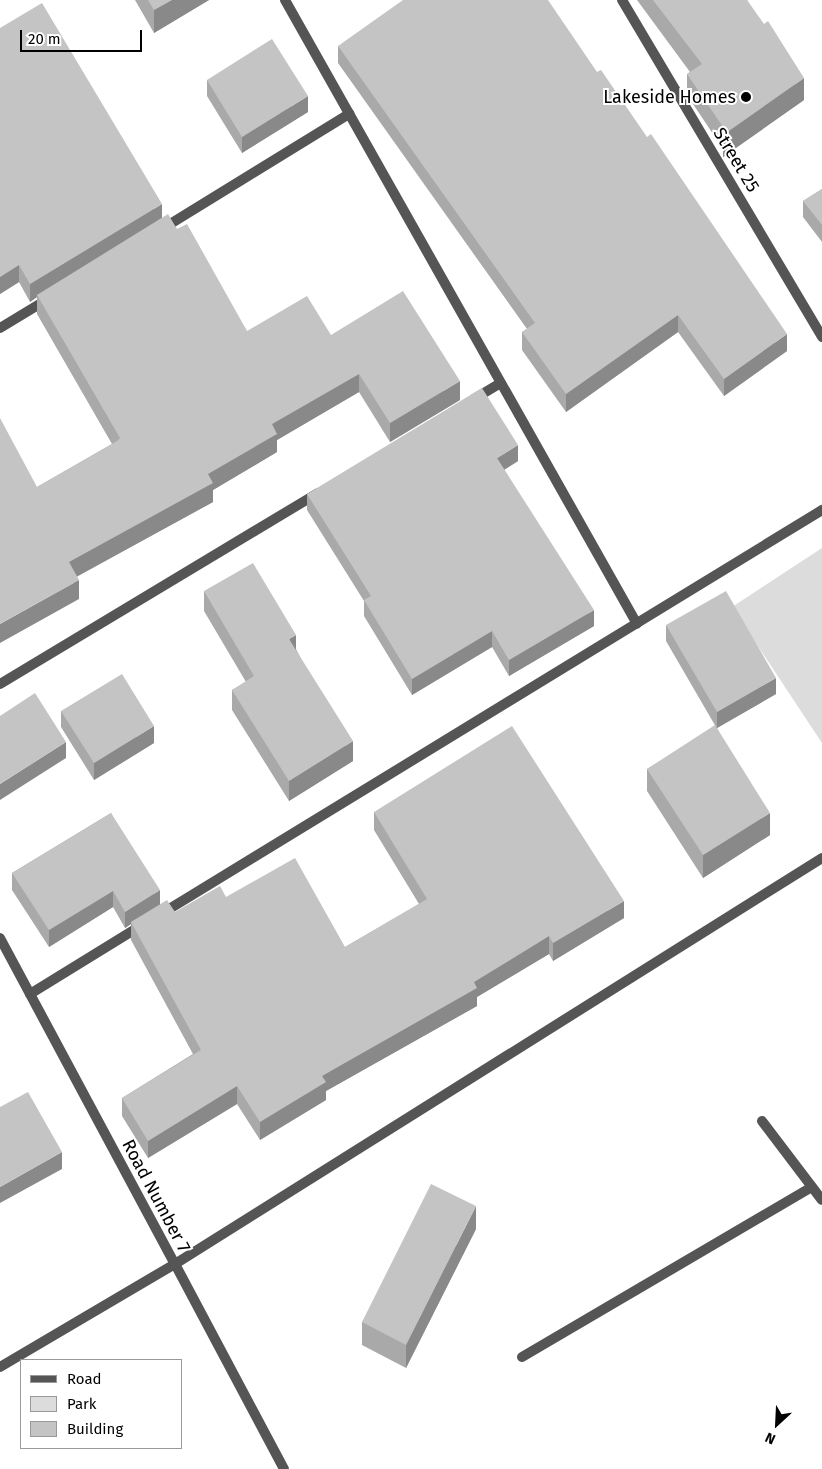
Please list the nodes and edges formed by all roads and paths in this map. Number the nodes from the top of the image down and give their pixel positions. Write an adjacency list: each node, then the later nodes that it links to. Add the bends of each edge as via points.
1 (285, 0): 3 (street)
2 (622, 0): 7 (street, Street 25)
3 (349, 114): 4 (street); 8 (street)
4 (153, 234)
5 (60, 292): 6 (street)
6 (0, 328)
7 (822, 336)
8 (501, 383): 9 (street); 12 (street)
9 (467, 403)
10 (331, 485): 13 (street)
11 (822, 510): 12 (street)
12 (637, 624): 16 (street)
13 (0, 684)
14 (822, 858): 20 (street)
15 (0, 938): 16 (street, Road Number 7)
16 (30, 994): 20 (street, Road Number 7)
17 (762, 1120): 18 (street)
18 (812, 1187): 19 (street); 21 (street)
19 (822, 1200)
20 (175, 1264): 22 (street); 23 (street, Road Number 7)
21 (522, 1357)
22 (0, 1367)
23 (284, 1469)

